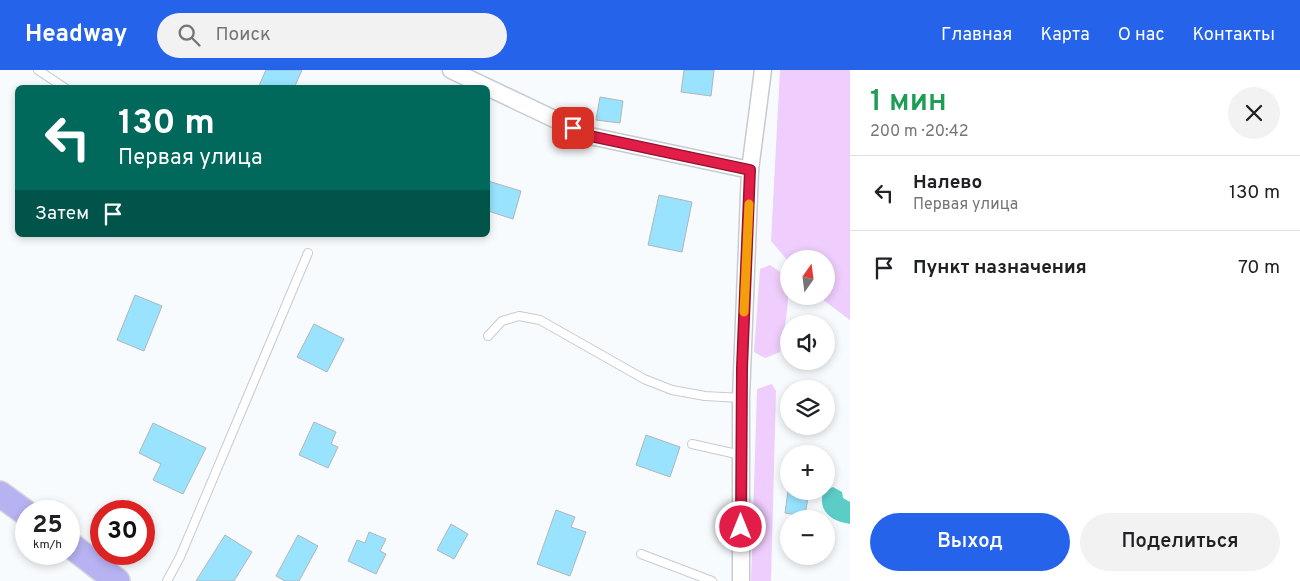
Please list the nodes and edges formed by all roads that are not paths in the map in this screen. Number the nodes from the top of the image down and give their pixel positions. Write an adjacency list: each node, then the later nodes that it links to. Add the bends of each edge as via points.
1 (38, 70): 4 (lane)
2 (451, 70): 5 (street)
3 (763, 70): 7 (street)
4 (60, 85)
5 (483, 85)
6 (490, 89): 7 (street, via 590,136)
7 (750, 170): 10 (street)
8 (308, 253): 18 (lane, via 184,548)
9 (488, 336): 10 (lane, via 502,321 519,316 540,320 644,379 672,390)
10 (741, 398): 12 (street)
11 (692, 444): 12 (lane)
12 (741, 455): 20 (street)
13 (0, 494): 14 (main road)
14 (15, 505)
15 (80, 552): 17 (main road)
16 (641, 554): 19 (lane)
17 (117, 581)
18 (167, 581)
19 (712, 581)
20 (741, 581)

